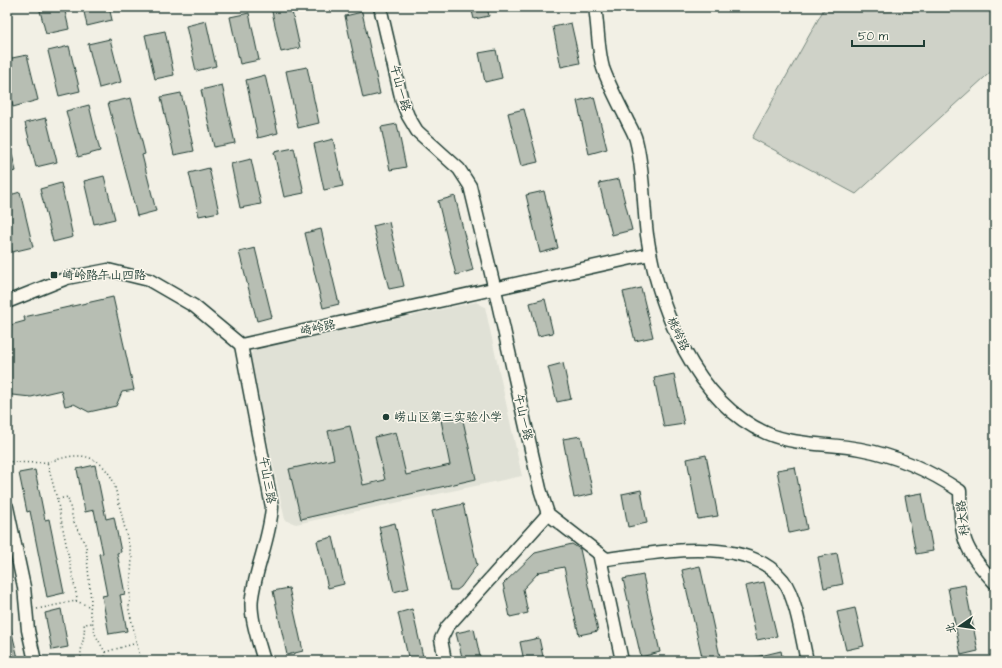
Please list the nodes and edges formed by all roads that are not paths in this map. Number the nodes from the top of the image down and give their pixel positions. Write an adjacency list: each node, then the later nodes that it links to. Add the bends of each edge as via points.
1 (380, 7): 4 (street, 午山一路, via 402,101 408,116 417,131 459,169 470,186)
2 (595, 7): 3 (street, 桃岭路, via 603,67 635,137 642,166)
3 (650, 254): 4 (street, 崎岭路); 7 (street, 桃岭路, via 666,309 691,362 721,402 744,421 766,433 795,442 859,449 890,456 934,473)
4 (495, 290): 6 (street, 崎岭路); 9 (street, 午山一路, via 540,490)
5 (7, 302): 6 (street, via 67,278 108,270 149,280 194,306)
6 (241, 345): 13 (street, 午山三路, via 272,507 271,524 251,598)
7 (960, 491): 11 (street, 科大路, via 960,517 968,550)
8 (7, 507): 12 (street, via 24,587 28,630)
9 (548, 514): 10 (street); 14 (street, via 447,627 441,639)
10 (599, 553): 15 (street); 16 (street, via 606,559 716,550 759,561 783,580 796,611)
11 (995, 583)
12 (35, 661)
13 (264, 661)
14 (445, 661)
15 (622, 661)
16 (807, 661)

